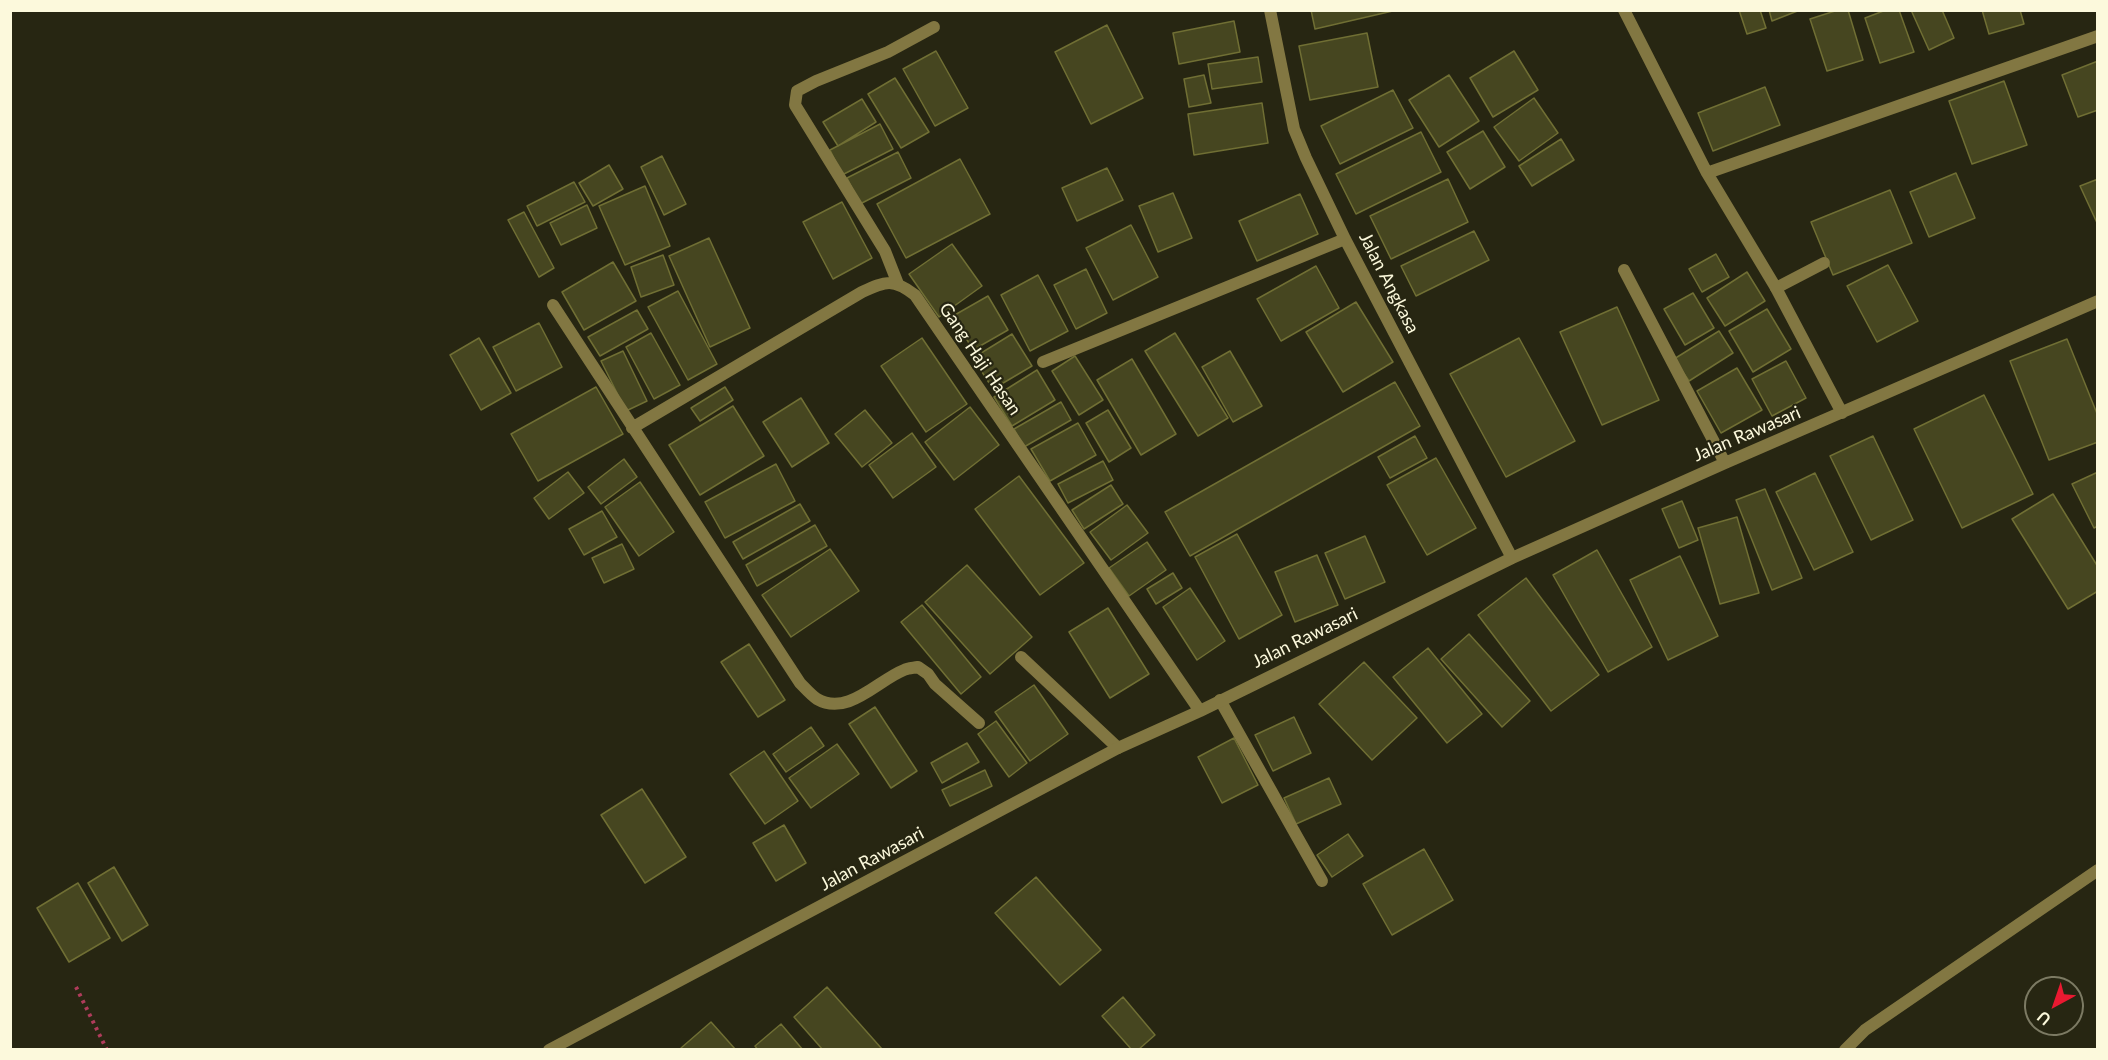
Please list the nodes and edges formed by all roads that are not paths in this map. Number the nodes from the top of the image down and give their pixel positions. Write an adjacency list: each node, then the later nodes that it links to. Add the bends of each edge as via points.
1 (1270, 10): 6 (street, Jalan Angkasa, via 1294,129)
2 (1624, 10): 5 (street)
3 (934, 27): 9 (street, via 888,52 797,90 795,105 885,251)
4 (2097, 36): 5 (street)
5 (1707, 173): 10 (street)
6 (1345, 239): 13 (street); 17 (street, Jalan Angkasa)
7 (1824, 263): 10 (street)
8 (1624, 270): 16 (street)
9 (898, 284): 15 (street, via 891,282 862,292); 20 (street, Gang Haji Hasan, via 915,295)
10 (1776, 288): 14 (street)
11 (2097, 301): 14 (street, Jalan Rawasari)
12 (553, 305): 15 (street)
13 (1043, 362)
14 (1842, 413): 16 (street, Jalan Rawasari)
15 (632, 429): 21 (street, via 800,683 817,699 838,703 850,700 903,670 918,667)
16 (1725, 463): 17 (street, Jalan Rawasari)
17 (1512, 558): 19 (street, Jalan Rawasari)
18 (1021, 657): 22 (street)
19 (1220, 700): 20 (street, Jalan Rawasari); 24 (street)
20 (1200, 711): 22 (street, Jalan Rawasari)
21 (979, 723)
22 (1118, 748): 25 (street, Jalan Rawasari)
23 (2097, 870): 27 (street, via 1865,1030)
24 (1322, 881)
25 (566, 1046): 26 (street, Jalan Rawasari)
26 (549, 1050)
27 (1845, 1050)

